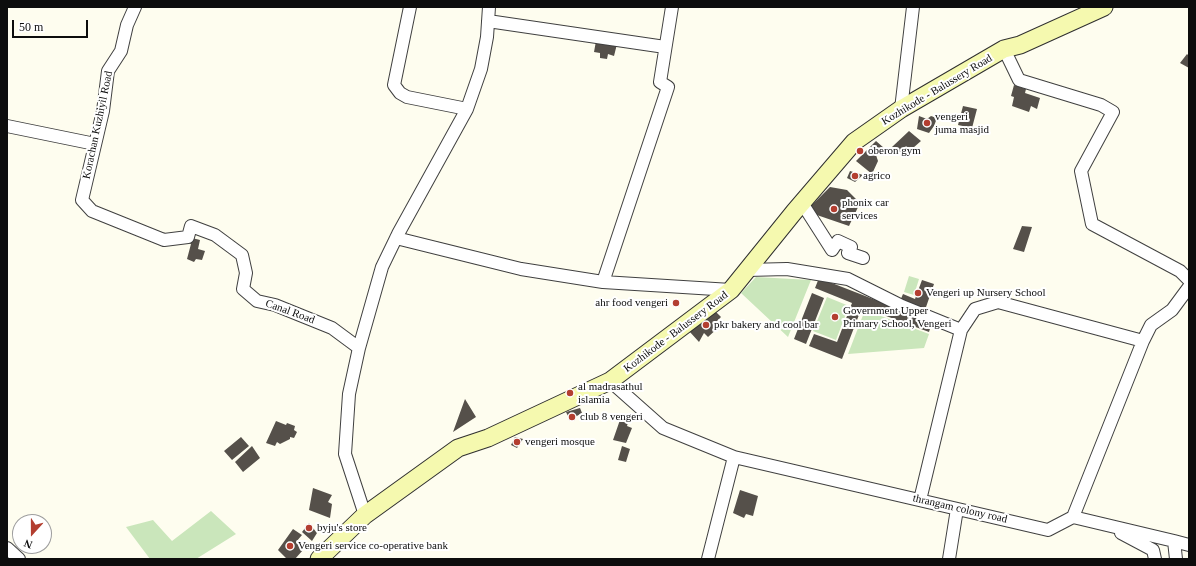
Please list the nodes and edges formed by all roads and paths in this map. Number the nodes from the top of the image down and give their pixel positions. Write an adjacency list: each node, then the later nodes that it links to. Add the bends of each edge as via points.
1 (135, 7): 13 (street, Korachan Kuzhiyil Road, via 127,25 121,51 108,71 103,111)
2 (410, 7): 10 (street, via 394,85 407,97)
3 (488, 7): 7 (street)
4 (672, 7): 8 (street)
5 (913, 7): 11 (street)
6 (1104, 7): 9 (main road, Kozhikode - Balussery Road, via 1020,45)
7 (488, 21): 8 (street); 10 (street, via 481,69)
8 (665, 47): 20 (street, via 660,82 668,88)
9 (1004, 49): 11 (main road, Kozhikode - Balussery Road); 19 (street, via 1020,80 1101,105 1113,112 1081,171 1092,224 1180,271)
10 (467, 109): 16 (street)
11 (901, 109): 15 (main road, Kozhikode - Balussery Road, via 854,142)
12 (7, 126): 13 (street)
13 (95, 144): 14 (street, Korachan Kuzhiyil Road)
14 (82, 200): 25 (street, Canal Road, via 92,211 164,240 188,237 191,226 215,235 242,255 246,273 243,288 257,301 332,328)
15 (802, 203): 17 (street, via 832,250 838,241 851,247 848,253); 18 (main road, Kozhikode - Balussery Road)
16 (396, 238): 20 (street, via 521,270); 25 (street, via 382,267)
17 (863, 258)
18 (747, 270): 22 (main road, Kozhikode - Balussery Road); 23 (street, via 786,269 848,279 902,306)
19 (1189, 280)
20 (603, 282): 22 (street)
21 (1189, 287): 24 (street, via 1172,310 1151,325)
22 (731, 290): 26 (main road, Kozhikode - Balussery Road)
23 (961, 330): 24 (street, via 974,309 998,302); 28 (street)
24 (1143, 341): 31 (street)
25 (359, 348): 30 (street, via 349,394 345,454)
26 (610, 381): 27 (street, thrangam colony road, via 663,428); 30 (main road, Kozhikode - Balussery Road, via 488,438 458,448)
27 (734, 457): 28 (street, thrangam colony road); 38 (street)
28 (920, 500): 29 (street, thrangam colony road)
29 (957, 509): 31 (street, thrangam colony road, via 1048,530); 39 (street)
30 (364, 515): 37 (main road, Kozhikode - Balussery Road)
31 (1073, 517): 32 (street)
32 (1108, 525): 33 (street); 40 (street, via 1153,550)
33 (1174, 542): 34 (street); 41 (street)
34 (1189, 546)
35 (7, 548): 36 (street)
36 (18, 559)
37 (319, 559)
38 (708, 559)
39 (950, 559)
40 (1155, 559)
41 (1176, 559)

